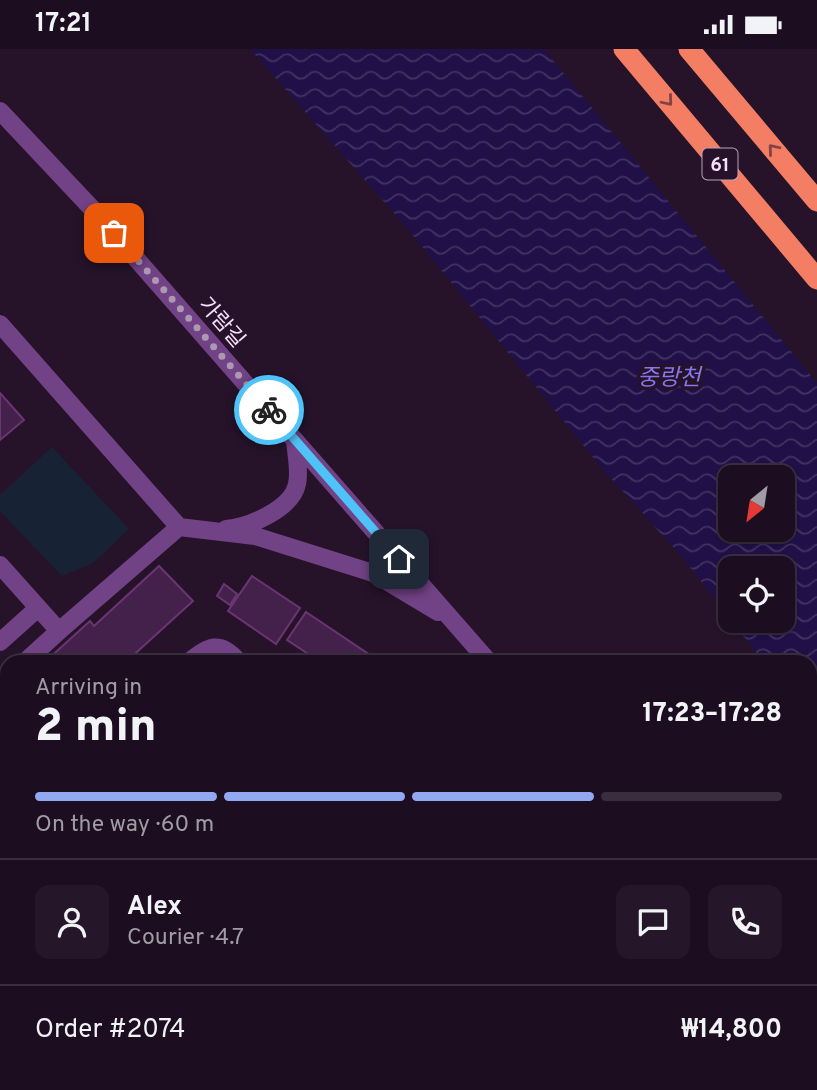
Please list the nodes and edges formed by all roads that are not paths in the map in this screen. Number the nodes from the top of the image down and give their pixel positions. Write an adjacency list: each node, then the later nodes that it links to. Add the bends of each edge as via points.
1 (624, 49): 5 (highway, 61, one-way to 5)
2 (689, 49): 4 (highway, 61, one-way to 2)
3 (0, 111): 7 (street, 가람길, via 98,215)
4 (817, 201)
5 (817, 279)
6 (0, 324): 8 (street)
7 (295, 440): 9 (street, via 298,485 279,511 238,528); 12 (street, 가람길)
8 (179, 527): 9 (street); 13 (street)
9 (204, 530): 12 (street, via 256,536 373,573)
10 (0, 565): 11 (street)
11 (38, 608): 13 (street); 14 (street)
12 (453, 621): 18 (street, 가람길)
13 (59, 631): 15 (street)
14 (0, 642)
15 (33, 655)
16 (198, 655): 17 (street, via 215,647)
17 (231, 655)
18 (483, 655)

